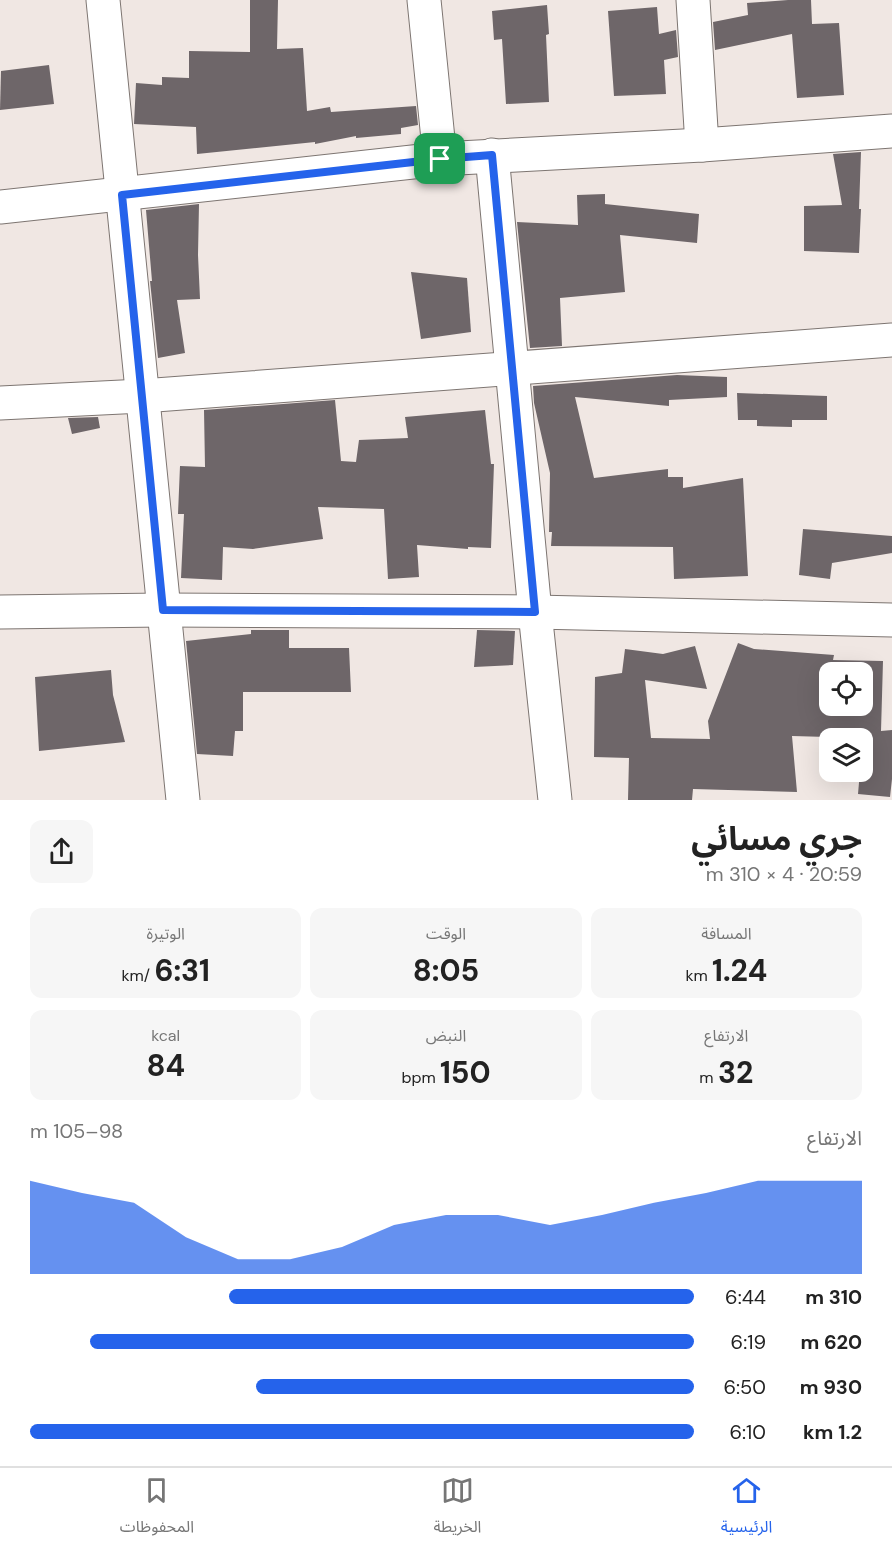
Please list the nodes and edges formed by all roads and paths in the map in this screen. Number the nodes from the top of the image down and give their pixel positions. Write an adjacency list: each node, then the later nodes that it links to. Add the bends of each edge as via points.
1 (103, 0): 8 (street)
2 (424, 0): 7 (street)
3 (693, 0): 5 (street)
4 (892, 131): 5 (street)
5 (702, 145): 6 (street)
6 (492, 155): 7 (street); 11 (street)
7 (440, 159): 8 (street)
8 (122, 195): 9 (street); 12 (street)
9 (0, 207)
10 (892, 340): 11 (street)
11 (511, 368): 12 (street); 16 (street)
12 (142, 396): 13 (street); 14 (street)
13 (0, 403)
14 (163, 610): 15 (street); 16 (street); 18 (street)
15 (0, 612)
16 (535, 612): 17 (street); 19 (street)
17 (892, 620)
18 (183, 800)
19 (555, 800)

